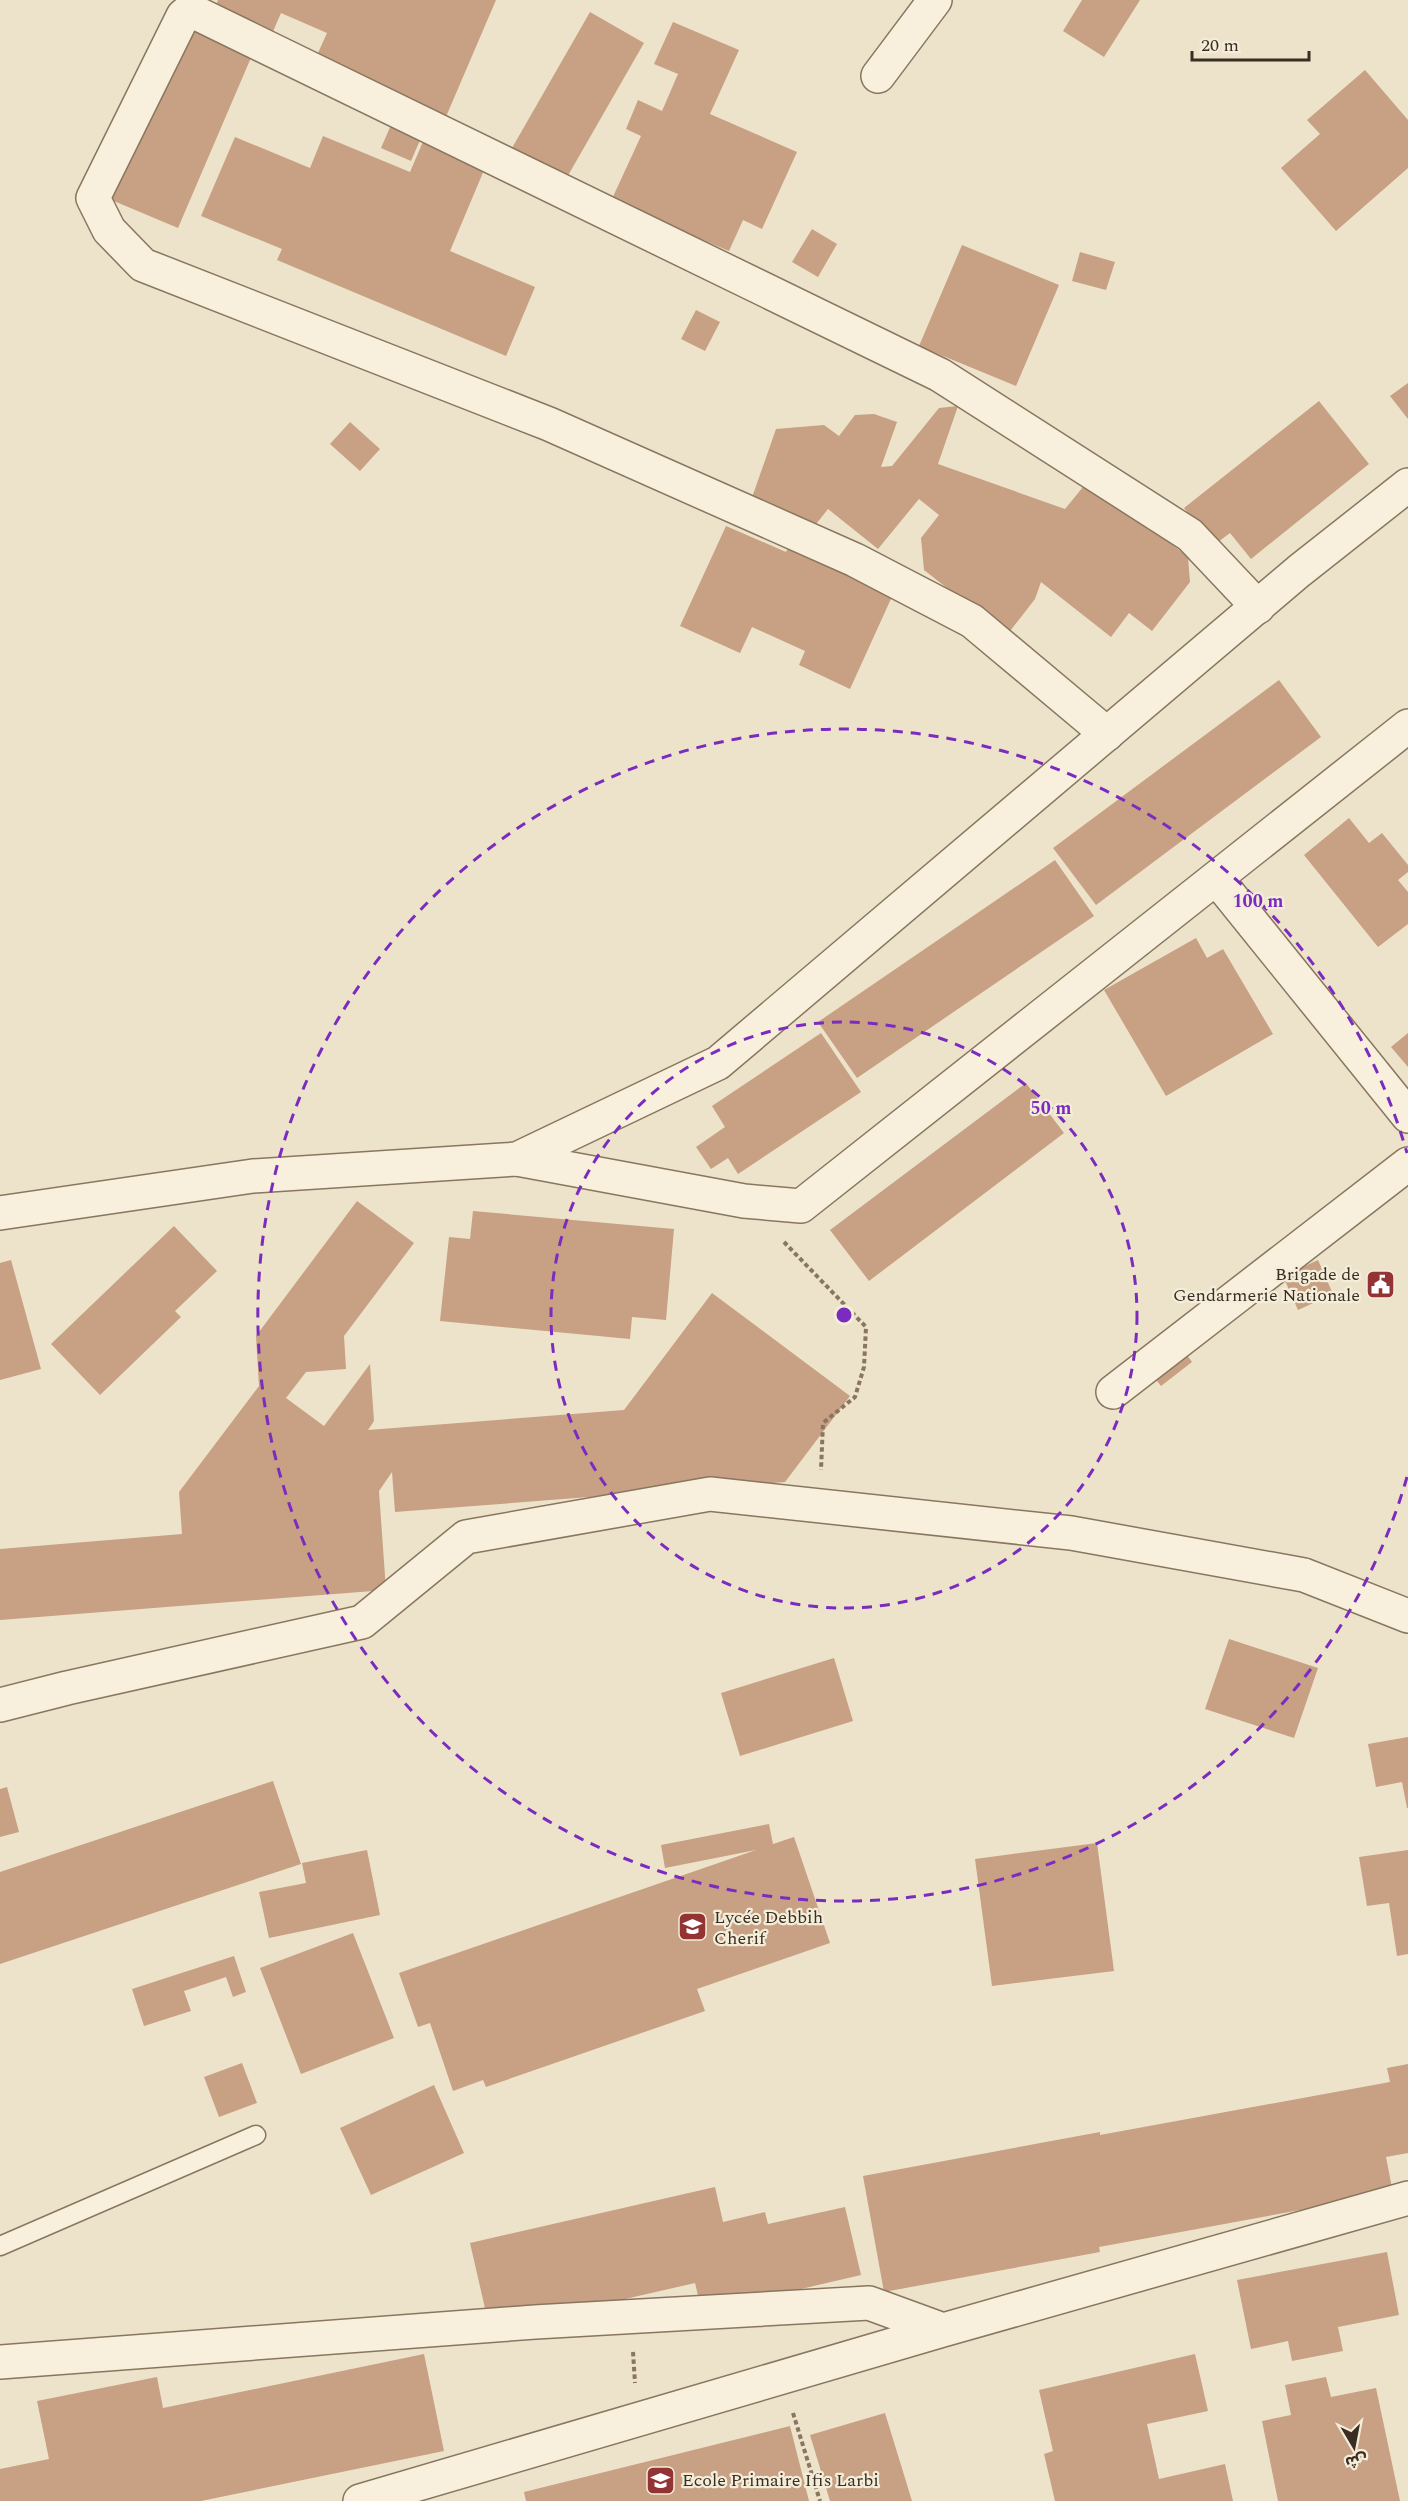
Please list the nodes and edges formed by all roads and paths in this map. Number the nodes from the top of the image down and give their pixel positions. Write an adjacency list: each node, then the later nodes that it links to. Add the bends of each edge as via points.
1 (936, 0): 2 (street)
2 (878, 76)
3 (1408, 485): 4 (street)
4 (1258, 607): 6 (street); 6 (street, via 1190,535 940,375 190,10 183,16 93,198 109,230 142,265 549,424 855,560 972,621)
5 (1408, 726): 7 (street)
6 (1107, 735): 9 (street, via 718,1063)
7 (1216, 878): 8 (street); 11 (street, via 801,1206)
8 (1408, 1116)
9 (517, 1159): 11 (street); 12 (street, via 253,1176)
10 (1408, 1164): 13 (street)
11 (744, 1201): 14 (path, via 866,1327 864,1367 855,1397 823,1423)
12 (0, 1213)
13 (1113, 1392)
14 (822, 1506): 15 (street, via 1071,1533 1304,1575); 16 (street, via 710,1494 466,1537 362,1622)
15 (1408, 1616)
16 (0, 1705)
17 (256, 2135): 19 (lane)
18 (1408, 2198): 21 (street)
19 (0, 2246)
20 (630, 2317): 21 (street, via 869,2303); 22 (street); 24 (path)
21 (943, 2330): 23 (street)
22 (0, 2362)
23 (784, 2377): 24 (street); 26 (path)
24 (638, 2420): 25 (street)
25 (360, 2501)
26 (820, 2501)

